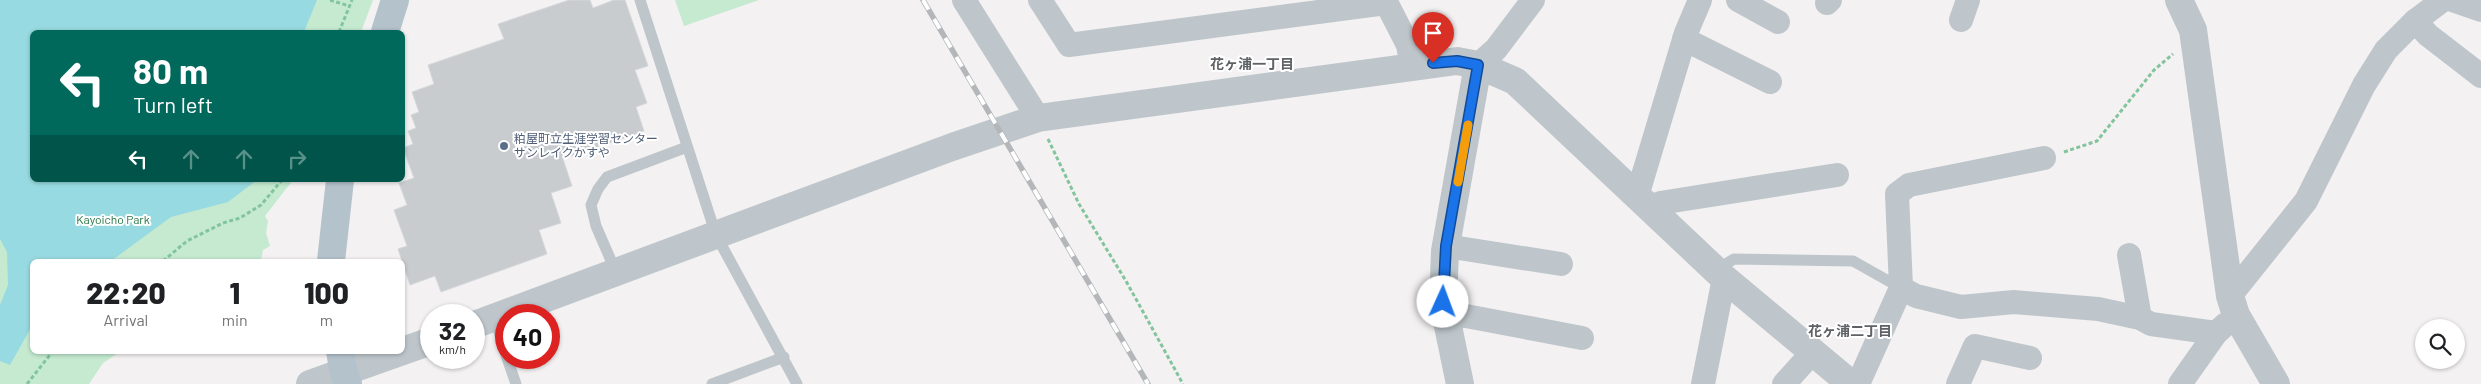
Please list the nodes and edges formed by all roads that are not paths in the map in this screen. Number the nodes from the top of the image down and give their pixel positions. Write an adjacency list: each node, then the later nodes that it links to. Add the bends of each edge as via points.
1 (395, 0): 15 (main road)
2 (640, 0): 22 (lane)
3 (964, 0): 21 (street)
4 (1040, 0): 11 (street, via 1069,45)
5 (1533, 0): 17 (street, via 1496,50)
6 (1700, 0): 16 (street)
7 (1738, 0): 14 (street)
8 (2179, 0): 35 (street, via 2194,37)
9 (2444, 0): 13 (street)
10 (2452, 0): 12 (street)
11 (1386, 1): 18 (street, via 1408,45)
12 (2481, 10)
13 (2415, 21): 19 (street); 35 (street, via 2386,50 2364,85 2306,201)
14 (1778, 22)
15 (386, 30)
16 (1684, 39): 20 (street); 26 (street)
17 (1478, 65): 18 (street, via 1457,61); 26 (street, via 1515,81); 28 (street)
18 (1412, 66): 21 (street)
19 (2481, 76)
20 (1770, 82)
21 (1038, 118): 27 (street)
22 (687, 147): 27 (lane); 32 (lane, via 607,177 598,189 591,205 594,219)
23 (2044, 158): 34 (street, via 1909,185 1897,194)
24 (1837, 175): 26 (street)
25 (340, 182): 30 (main road)
26 (1645, 203): 33 (street)
27 (716, 235): 32 (street); 47 (lane)
28 (1446, 246): 31 (street); 36 (street, via 1443,302)
29 (2129, 256): 37 (street)
30 (332, 259)
31 (1561, 264)
32 (616, 272): 38 (street)
33 (1720, 274): 34 (lane, via 1734,260 1853,261); 45 (street); 56 (street)
34 (1901, 288): 37 (street, via 1916,296 1962,308 2014,302 2098,309); 59 (street)
35 (2233, 306): 40 (street); 62 (street)
36 (1447, 316): 42 (street, via 1466,316); 55 (street)
37 (2140, 318): 40 (street, via 2151,324)
38 (485, 322)
39 (485, 323): 41 (lane)
40 (2216, 334): 61 (street)
41 (495, 338)
42 (1582, 338)
43 (420, 345): 44 (street)
44 (405, 350)
45 (1812, 353): 57 (street); 58 (street)
46 (392, 354): 50 (street)
47 (784, 357): 53 (lane); 54 (lane)
48 (2030, 358): 60 (street, via 1975,346)
49 (511, 369): 52 (lane)
50 (344, 370): 51 (street)
51 (310, 384)
52 (516, 384)
53 (712, 384)
54 (797, 384)
55 (1460, 384)
56 (1703, 384)
57 (1784, 384)
58 (1851, 384)
59 (1858, 384)
60 (1958, 384)
61 (2180, 384)
62 (2276, 384)

